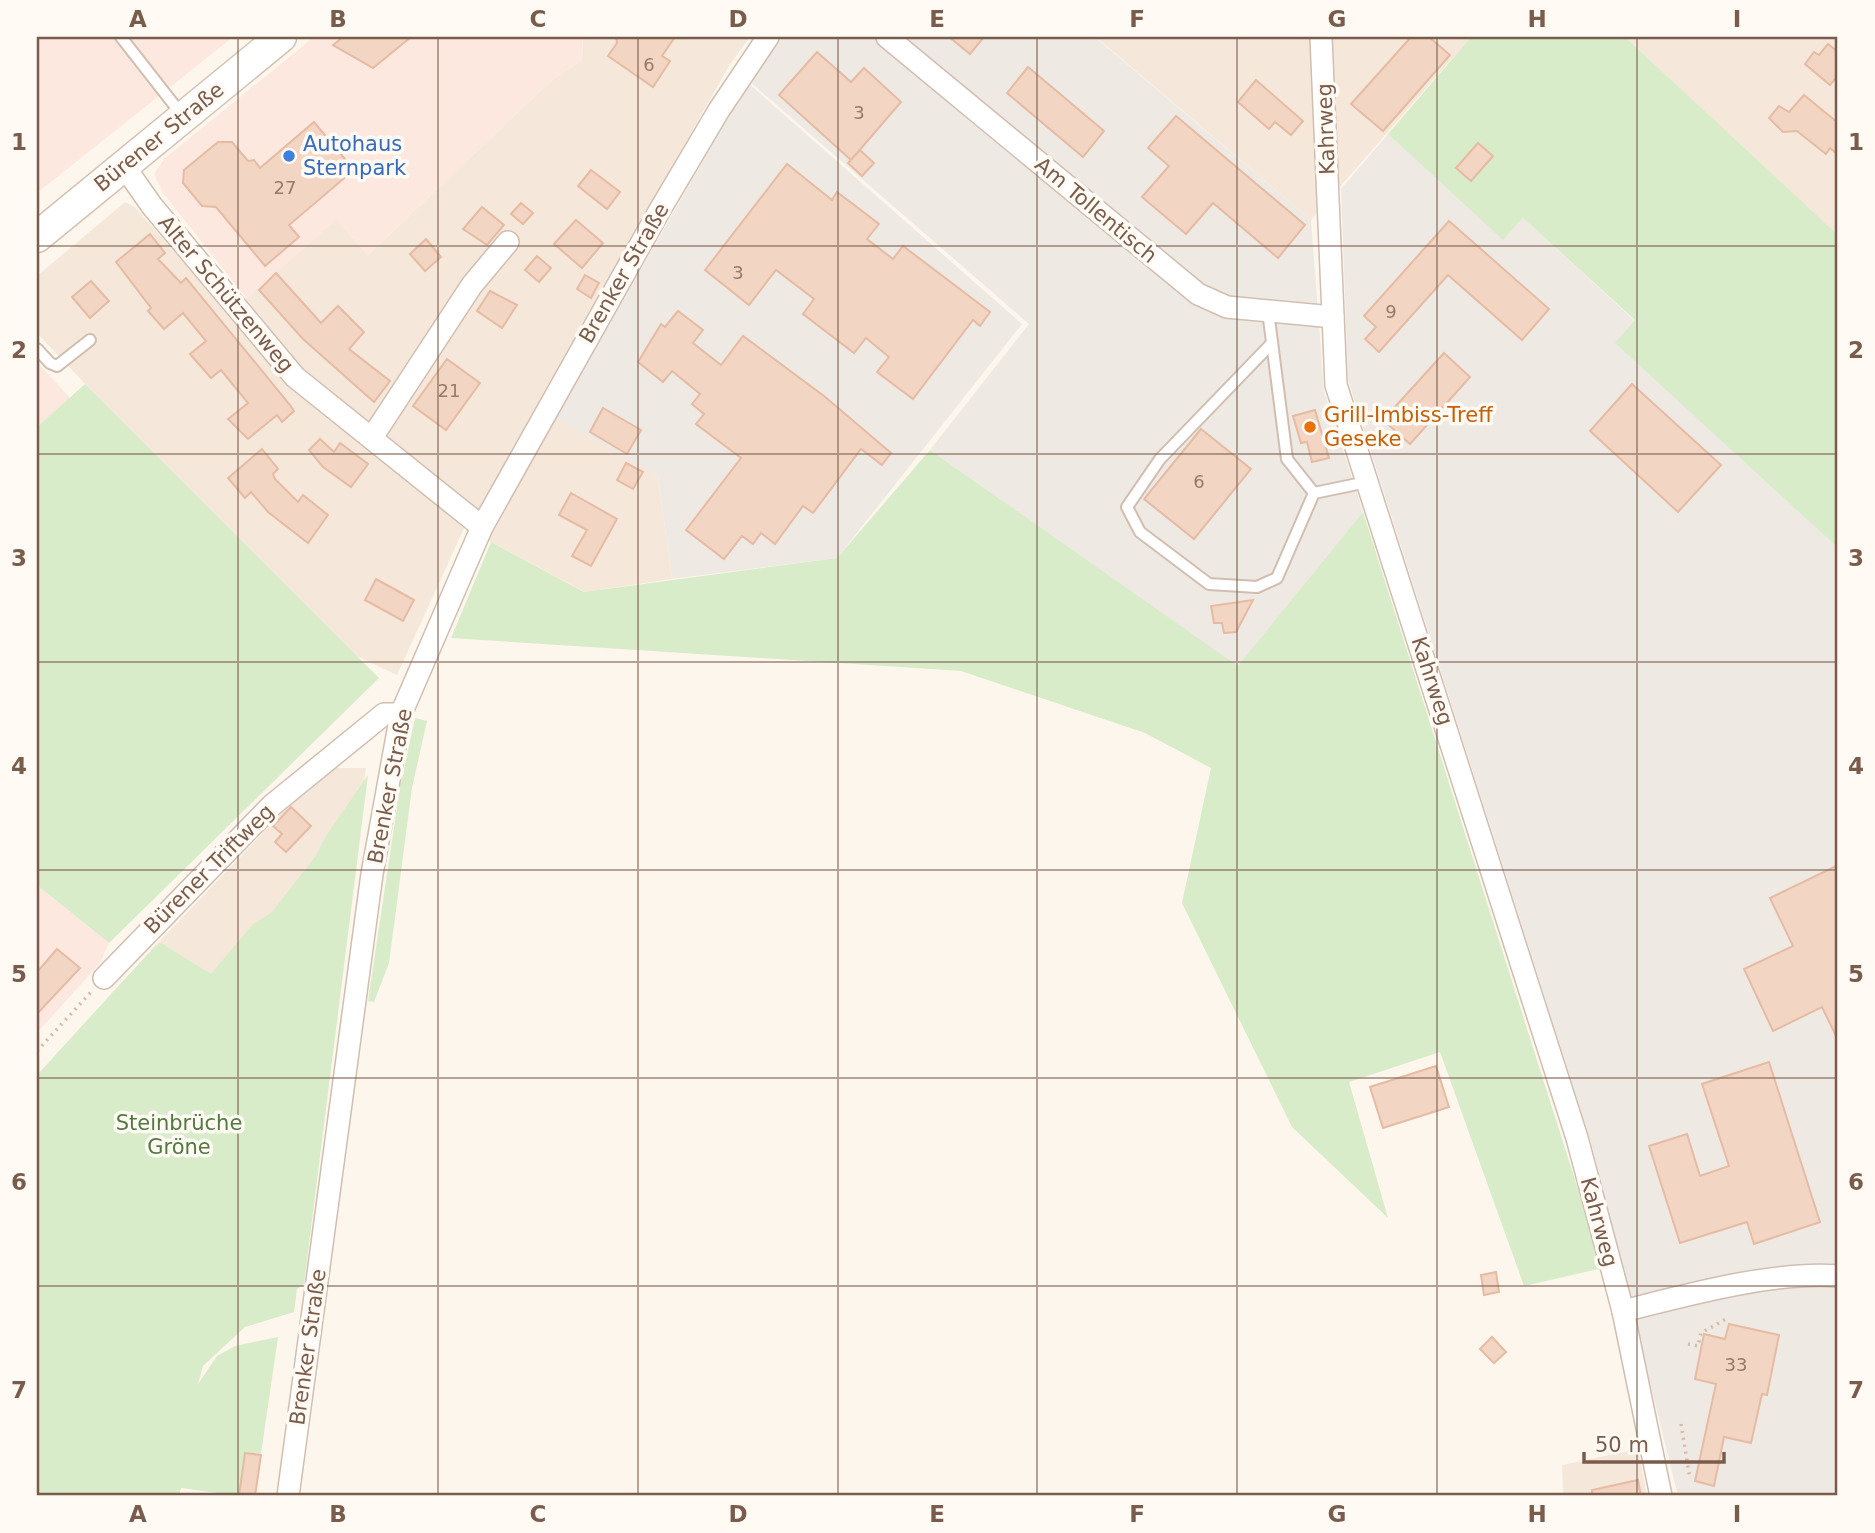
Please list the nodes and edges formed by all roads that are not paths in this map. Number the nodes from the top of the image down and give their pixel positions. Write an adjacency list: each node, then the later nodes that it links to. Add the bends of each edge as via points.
1 (121, 37): 6 (lane)
2 (281, 37): 6 (main road, Bürener Straße)
3 (768, 37): 18 (street, Brenker Straße, via 661,208)
4 (887, 37): 10 (street, Am Tollentisch, via 1198,294 1227,307)
5 (1321, 37): 11 (street, Kahrweg)
6 (184, 117): 7 (main road, Bürener Straße)
7 (124, 166): 8 (main road, Bürener Straße); 15 (street, Alter Schützenweg, via 295,377)
8 (37, 237)
9 (508, 242): 15 (street, via 472,285)
10 (1268, 311): 11 (street, Am Tollentisch); 13 (lane)
11 (1333, 317): 16 (street, Kahrweg, via 1336,385)
12 (90, 340): 14 (lane, via 57,366)
13 (1272, 343): 17 (lane, via 1287,459); 17 (lane, via 1160,459 1127,507 1140,532 1209,584 1257,587 1277,578)
14 (37, 349)
15 (373, 436): 18 (street, Alter Schützenweg)
16 (1367, 482): 17 (lane); 22 (street, Kahrweg, via 1527,976)
17 (1314, 493)
18 (482, 527): 19 (street, Brenker Straße)
19 (401, 714): 20 (street, Bürener Triftweg, via 384,714 271,806); 23 (street, Brenker Straße, via 372,874)
20 (104, 978)
21 (1838, 1276): 22 (street, via 1804,1275)
22 (1623, 1311): 24 (street, Kahrweg)
23 (288, 1496)
24 (1661, 1496)

